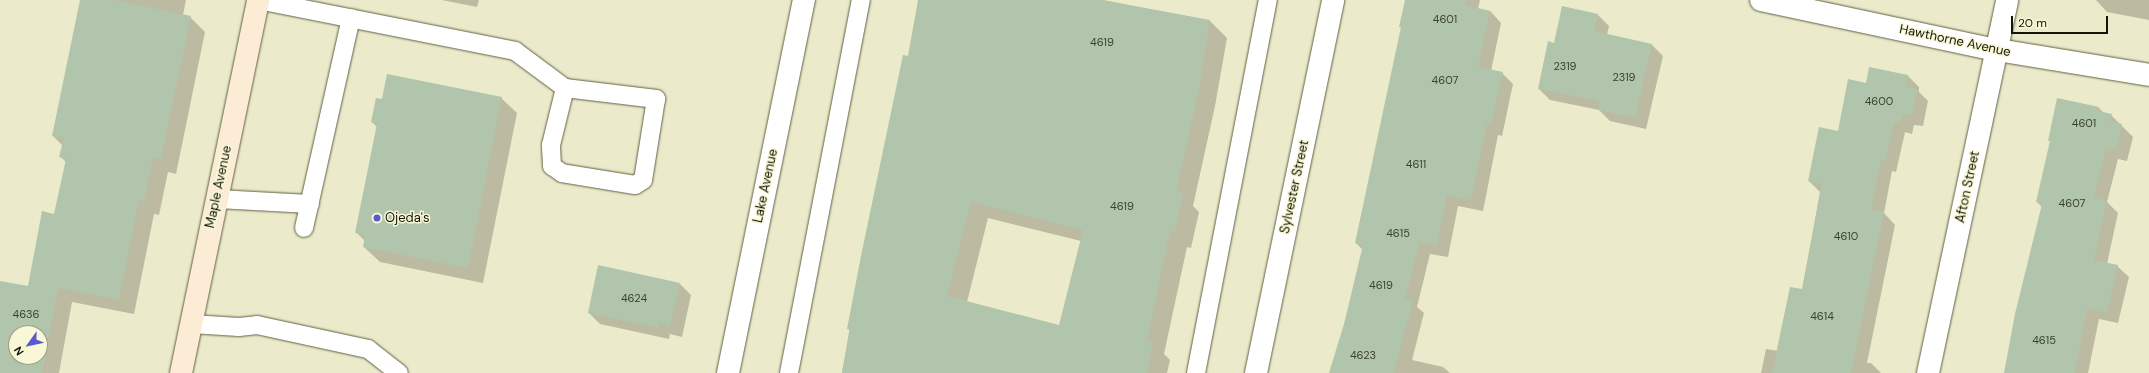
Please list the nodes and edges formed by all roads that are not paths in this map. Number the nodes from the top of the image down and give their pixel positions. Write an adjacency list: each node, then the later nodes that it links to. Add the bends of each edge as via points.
1 (258, 0): 8 (lane); 12 (main road, Maple Avenue)
2 (804, 0): 18 (street, Lake Avenue)
3 (861, 0): 19 (lane)
4 (1268, 0): 20 (lane)
5 (1332, 0): 21 (street, Sylvester Street)
6 (1761, 0): 9 (street, Hawthorne Avenue)
7 (2007, 0): 9 (street, Afton Street)
8 (351, 18): 11 (lane, via 515,51); 13 (lane)
9 (1997, 50): 10 (street, Hawthorne Avenue); 22 (street, Afton Street)
10 (2149, 75)
11 (565, 88): 11 (lane, via 656,99 643,180 635,185 562,173 552,166 551,146)
12 (217, 199): 13 (lane); 15 (main road, Maple Avenue)
13 (310, 204): 14 (lane)
14 (304, 228)
15 (191, 324): 16 (main road, Maple Avenue); 17 (lane, via 239,327 257,325 368,349)
16 (181, 373)
17 (399, 373)
18 (728, 373)
19 (789, 373)
20 (1196, 373)
21 (1256, 373)
22 (1928, 373)

